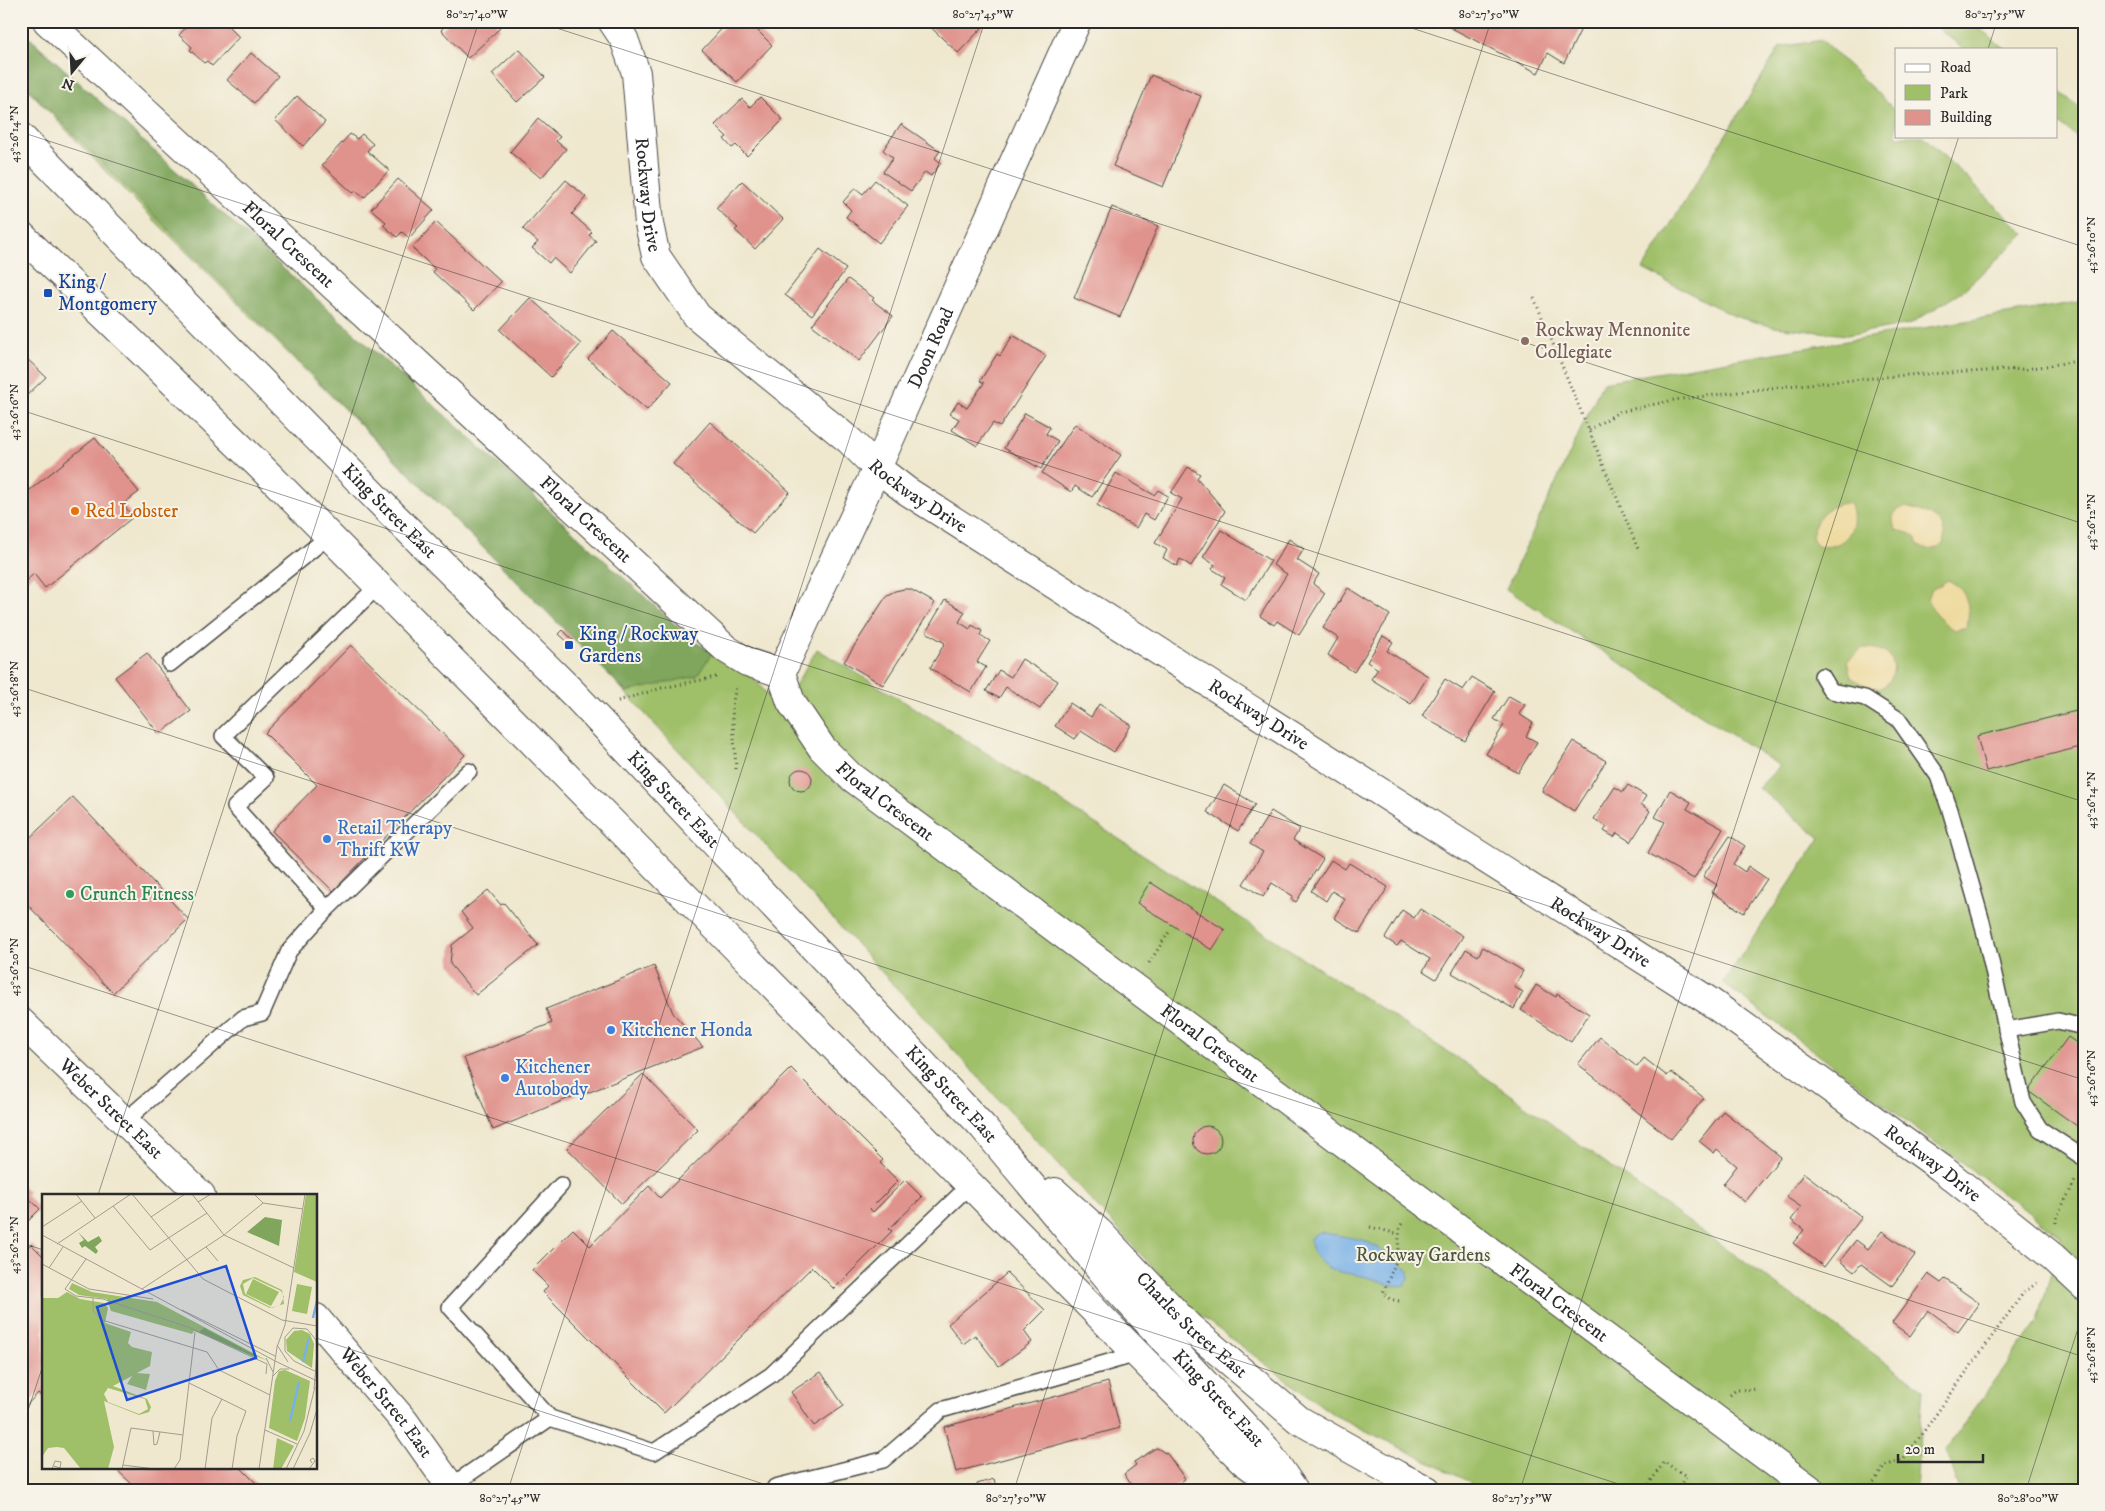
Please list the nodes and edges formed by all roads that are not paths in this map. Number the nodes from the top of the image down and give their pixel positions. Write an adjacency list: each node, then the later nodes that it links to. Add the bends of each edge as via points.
1 (47, 21): 10 (street, Floral Crescent, via 726,649 747,662)
2 (612, 21): 6 (street, Rockway Drive, via 624,39 636,73 649,224 656,256 697,316 850,441)
3 (1077, 21): 6 (street, Doon Road)
4 (21, 137): 18 (street, King Street East, via 574,694)
5 (21, 235): 7 (street, King Street East)
6 (877, 468): 10 (street, Doon Road); 23 (street, Rockway Drive, via 915,496 1709,1001 1941,1168 2053,1257)
7 (329, 536): 8 (street, King Street East); 9 (lane)
8 (378, 586): 13 (lane, via 224,736 266,778 235,807); 21 (street, King Street East)
9 (170, 664)
10 (781, 673): 32 (street, Floral Crescent, via 791,702 822,748 850,776)
11 (1822, 676): 16 (lane, via 1831,691 1864,698 1898,719 1938,776 1982,922)
12 (469, 771): 13 (lane)
13 (327, 909): 17 (lane, via 289,951 262,1013 243,1018)
14 (21, 1022): 17 (street, Weber Street East)
15 (2084, 1027): 16 (lane, via 2058,1021)
16 (2006, 1030): 19 (lane, via 2023,1102 2040,1129)
17 (125, 1121): 22 (street, Weber Street East)
18 (983, 1127): 30 (street, King Street East, via 1117,1288 1265,1448); 31 (street, Charles Street East, via 1100,1232 1188,1326 1299,1420)
19 (2082, 1164)
20 (560, 1185): 26 (lane, via 450,1306)
21 (970, 1185): 25 (street, King Street East); 26 (lane, via 771,1375 654,1452)
22 (200, 1194)
23 (2084, 1286)
24 (318, 1320): 28 (street, Weber Street East, via 404,1421)
25 (1137, 1354): 27 (lane, via 941,1410 883,1460); 29 (street, King Street East, via 1243,1461)
26 (550, 1418): 28 (lane)
27 (775, 1487)
28 (452, 1488)
29 (1283, 1490)
30 (1294, 1490)
31 (1427, 1490)
32 (1811, 1490)

